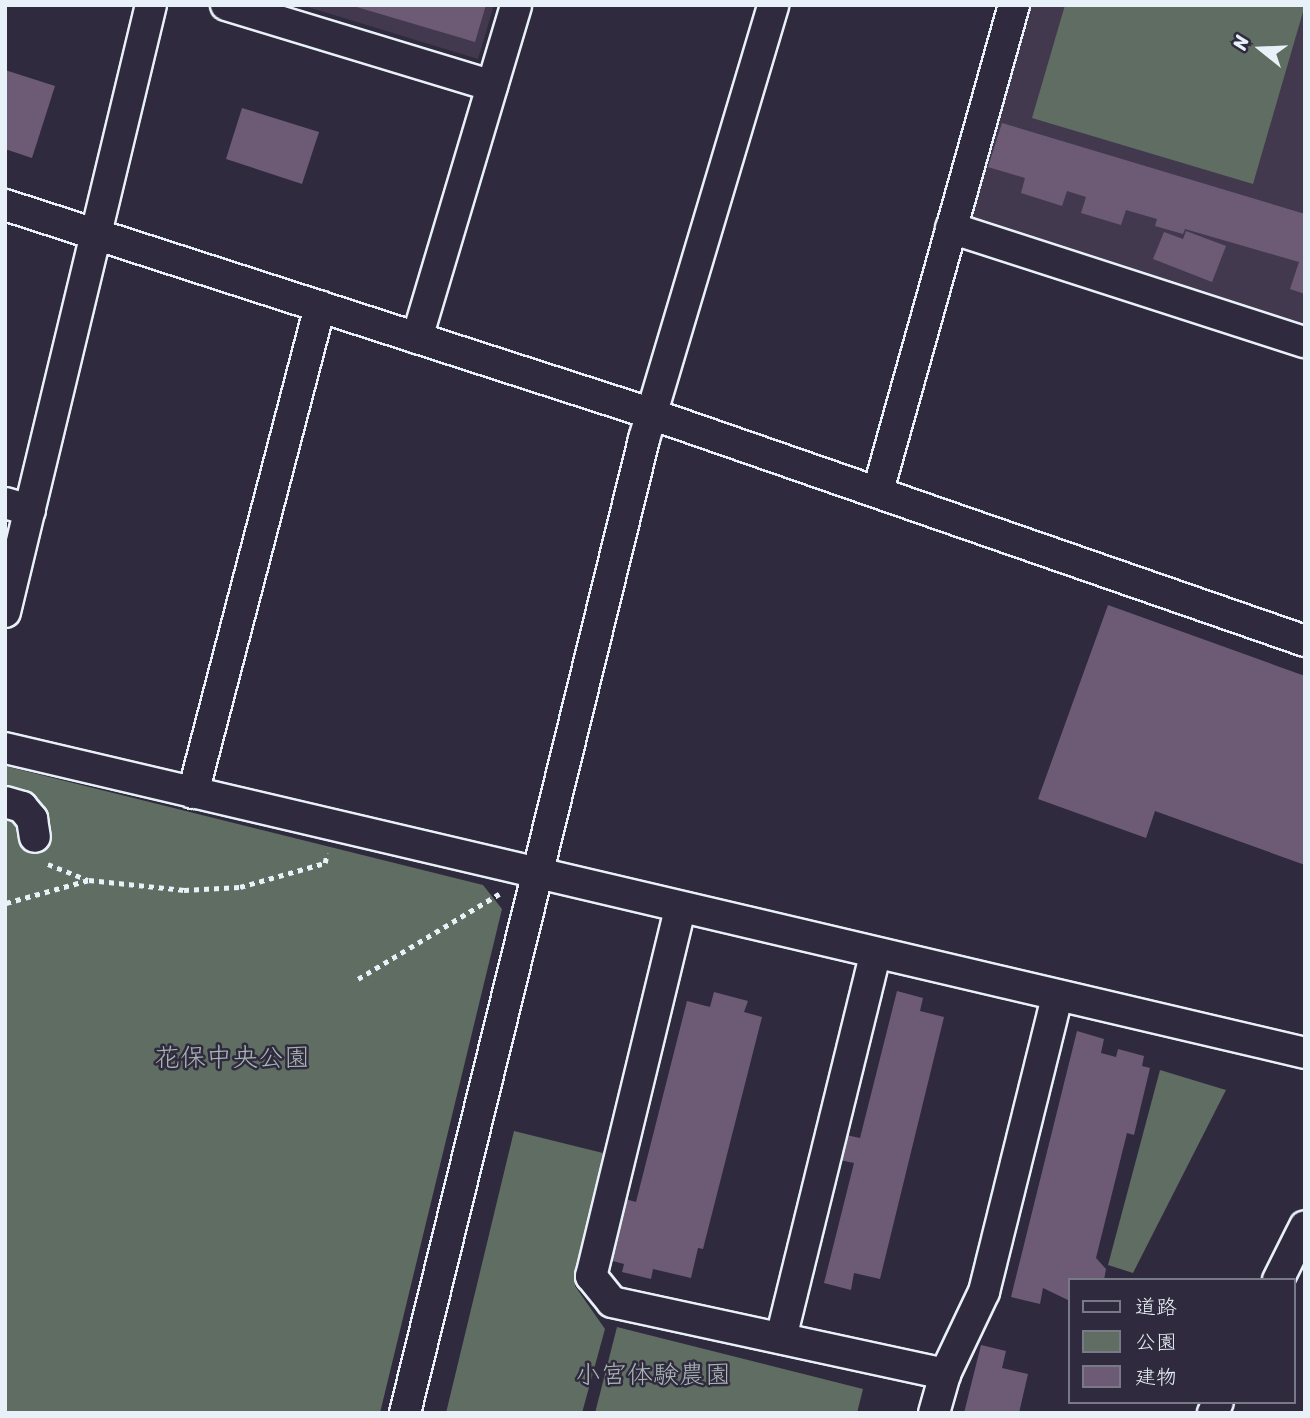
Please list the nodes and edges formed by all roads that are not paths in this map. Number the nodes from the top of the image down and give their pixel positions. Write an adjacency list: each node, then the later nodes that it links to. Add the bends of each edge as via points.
1 (151, 5): 9 (street)
2 (226, 5): 6 (street)
3 (516, 5): 6 (street)
4 (773, 5): 13 (street)
5 (1014, 5): 8 (street)
6 (492, 86): 11 (street)
7 (5, 205): 9 (street)
8 (951, 228): 12 (street); 14 (street)
9 (95, 234): 10 (street); 15 (street)
10 (320, 306): 11 (street); 19 (street)
11 (417, 338): 13 (street)
12 (1305, 342)
13 (651, 414): 14 (street); 22 (street)
14 (878, 491): 17 (street)
15 (18, 506): 16 (street)
16 (5, 612)
17 (1304, 638)
18 (5, 747): 19 (street)
19 (193, 793): 22 (street)
20 (5, 803): 21 (street, via 22,807 32,819)
21 (35, 837)
22 (537, 875): 23 (street); 31 (street)
23 (680, 909): 24 (street); 29 (street, via 592,1276 612,1302)
24 (875, 955): 25 (street); 29 (street)
25 (1057, 997): 26 (street); 30 (street, via 984,1292)
26 (1305, 1053)
27 (1305, 1226): 28 (street)
28 (1279, 1278)
29 (781, 1338): 30 (street)
30 (945, 1374): 32 (street)
31 (405, 1413)
32 (934, 1413)

